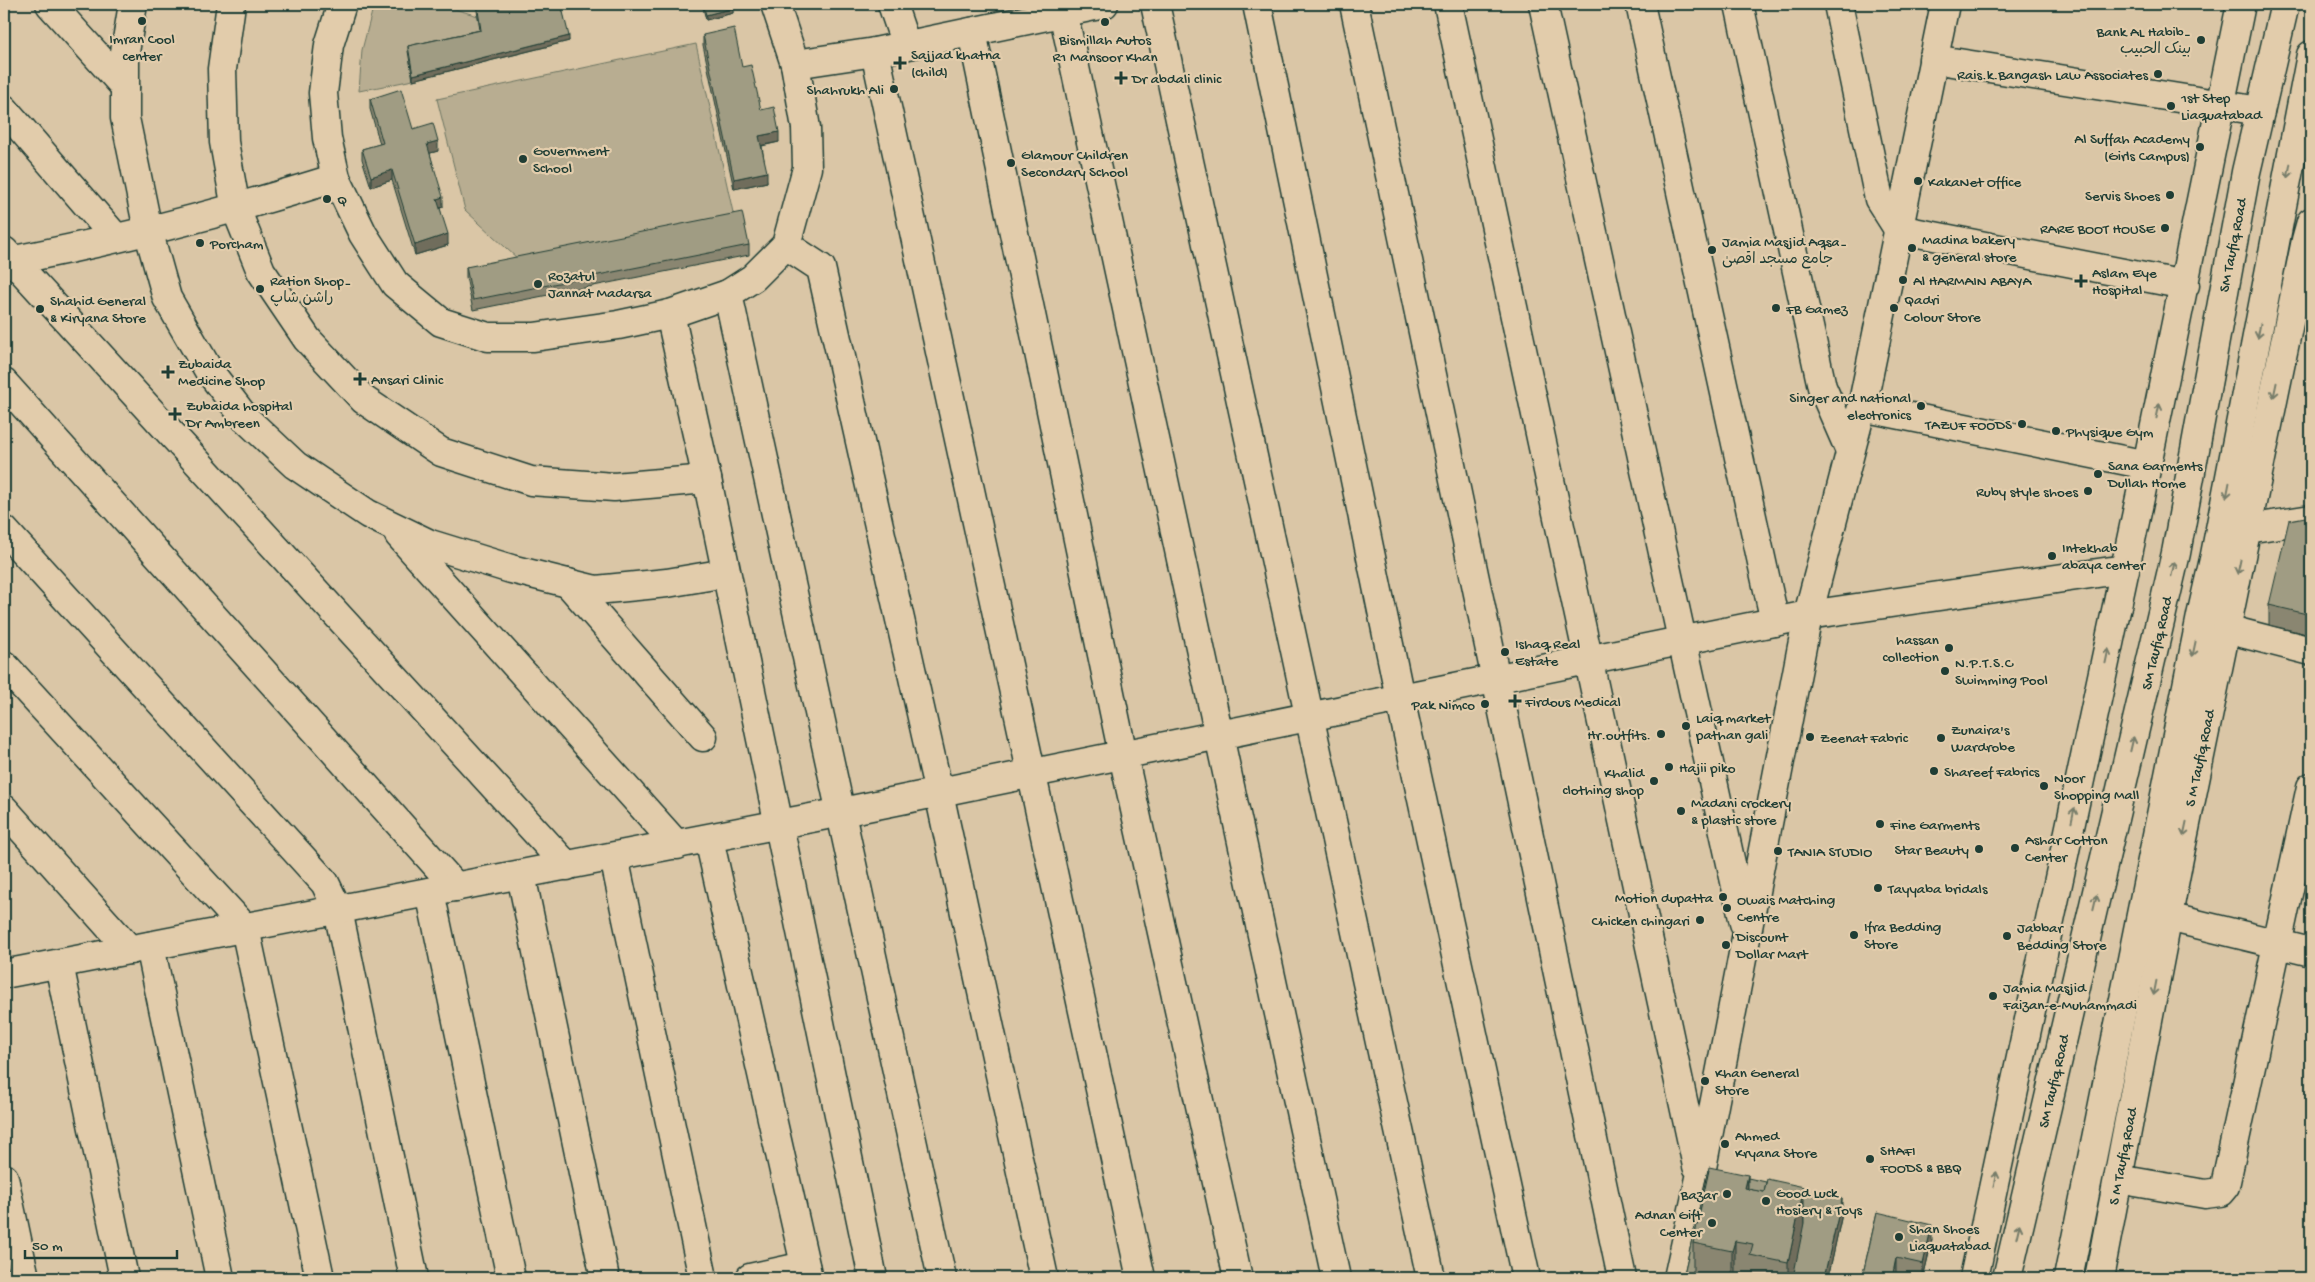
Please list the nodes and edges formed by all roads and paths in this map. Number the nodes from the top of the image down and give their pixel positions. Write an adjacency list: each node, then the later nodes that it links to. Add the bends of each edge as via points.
1 (50, 4): 27 (main road)
2 (133, 4): 27 (main road, via 125,52)
3 (232, 4): 34 (main road, via 222,70 224,142)
4 (342, 4): 33 (main road, via 329,45 323,93 327,138)
5 (776, 4): 26 (main road)
6 (892, 4): 22 (main road)
7 (1102, 4): 19 (main road)
8 (1155, 4): 65 (main road)
9 (1257, 4): 64 (main road)
10 (1354, 4): 63 (main road)
11 (1448, 4): 61 (main road)
12 (1543, 4): 59 (main road)
13 (1640, 4): 57 (main road)
14 (1739, 4): 46 (main road, via 1822,388)
15 (1838, 4): 35 (main road, via 1880,199)
16 (2241, 4): 29 (main road)
17 (2285, 4): 31 (main road, SM Taufiq Road)
18 (1943, 7): 25 (main road)
19 (1063, 12): 20 (main road); 66 (main road)
20 (1002, 14): 21 (main road)
21 (972, 32): 22 (main road); 68 (main road)
22 (906, 45): 23 (main road)
23 (875, 52): 26 (main road); 69 (main road)
24 (2311, 54): 32 (main road)
25 (1933, 59): 29 (main road); 35 (main road)
26 (794, 64): 39 (main road, via 806,128 807,168)
27 (125, 87): 36 (main road, via 125,118)
28 (2311, 96): 32 (main road)
29 (2221, 105): 31 (main road); 41 (main road)
30 (4, 109): 38 (main road)
31 (2260, 111): 114 (main road, SM Taufiq Road, one-way to 31, via 2176,553)
32 (2296, 131): 115 (main road, one-way to 115, via 2216,555 2200,616)
33 (336, 178): 34 (main road); 43 (main road, via 363,234 395,284 441,322 488,337 534,337)
34 (236, 209): 36 (main road); 48 (main road, via 261,270 307,339 364,400 441,452 531,481 614,487)
35 (1898, 229): 41 (main road); 45 (main road)
36 (148, 230): 38 (main road); 50 (main road, via 167,298 209,371 246,420 295,465)
37 (2308, 231): 51 (main road, S M Taufiq Road, one-way to 51)
38 (116, 238): 40 (main road)
39 (786, 245): 42 (main road, via 753,278); 71 (main road, via 821,268)
40 (7, 258): 78 (main road)
41 (2185, 285): 47 (main road, one-way to 41)
42 (728, 294): 43 (main road); 73 (main road)
43 (670, 314): 48 (main road)
44 (4, 383): 80 (main road)
45 (1862, 407): 46 (main road); 47 (main road)
46 (1850, 451): 56 (main road)
47 (2147, 465): 53 (main road)
48 (707, 479): 54 (main road)
49 (2311, 519): 51 (main road)
50 (390, 525): 55 (main road, via 430,544); 76 (main road)
51 (2247, 529): 58 (main road, S M Taufiq Road, one-way to 58)
52 (4, 530): 81 (main road, via 325,884)
53 (2125, 569): 56 (main road); 113 (main road, one-way to 53)
54 (726, 573): 55 (main road, via 596,590); 74 (main road)
55 (568, 583): 67 (main road)
56 (1808, 615): 57 (main road); 84 (main road)
57 (1775, 622): 59 (main road)
58 (2226, 629): 60 (main road); 82 (main road, S M Taufiq Road, one-way to 82)
59 (1681, 641): 61 (main road); 84 (main road)
60 (2311, 651)
61 (1588, 660): 63 (main road); 91 (main road)
62 (4, 665): 83 (main road)
63 (1495, 679): 64 (main road); 111 (main road)
64 (1400, 698): 65 (main road); 110 (main road)
65 (1310, 717): 66 (main road); 109 (main road)
66 (1219, 736): 68 (main road); 108 (main road)
67 (703, 737)
68 (1123, 755): 69 (main road); 107 (main road)
69 (1031, 774): 71 (main road); 106 (main road)
70 (2311, 787): 85 (main road)
71 (939, 793): 73 (main road); 105 (main road)
72 (4, 810): 86 (main road)
73 (842, 812): 74 (main road); 104 (main road)
74 (779, 824): 75 (main road); 103 (main road)
75 (709, 839): 76 (main road); 93 (main road)
76 (676, 845): 77 (main road)
77 (614, 857): 78 (main road); 101 (main road)
78 (567, 866): 79 (main road)
79 (521, 875): 80 (main road); 100 (main road)
80 (443, 890): 81 (main road); 99 (main road)
81 (338, 910): 83 (main road); 98 (main road)
82 (2168, 917): 85 (main road); 92 (main road, S M Taufiq Road, one-way to 92)
83 (245, 928): 86 (main road); 97 (main road)
84 (1746, 935): 91 (main road)
85 (2277, 944): 87 (main road); 92 (main road, via 2225,1186 2220,1192 2205,1194)
86 (140, 948): 88 (main road); 96 (main road)
87 (2311, 952)
88 (59, 964): 89 (main road); 95 (main road)
89 (9, 966)
90 (4, 1178): 94 (main road)
91 (1700, 1178): 112 (main road)
92 (2118, 1179): 116 (main road, S M Taufiq Road)
93 (806, 1272): 102 (main road)
94 (25, 1278)
95 (124, 1278)
96 (220, 1278)
97 (320, 1278)
98 (414, 1278)
99 (511, 1278)
100 (605, 1278)
101 (703, 1278)
102 (750, 1278)
103 (873, 1278)
104 (942, 1278)
105 (1044, 1278)
106 (1140, 1278)
107 (1238, 1278)
108 (1336, 1278)
109 (1431, 1278)
110 (1526, 1278)
111 (1622, 1278)
112 (1678, 1278)
113 (1974, 1278)
114 (2007, 1278)
115 (2068, 1278)
116 (2099, 1278)

